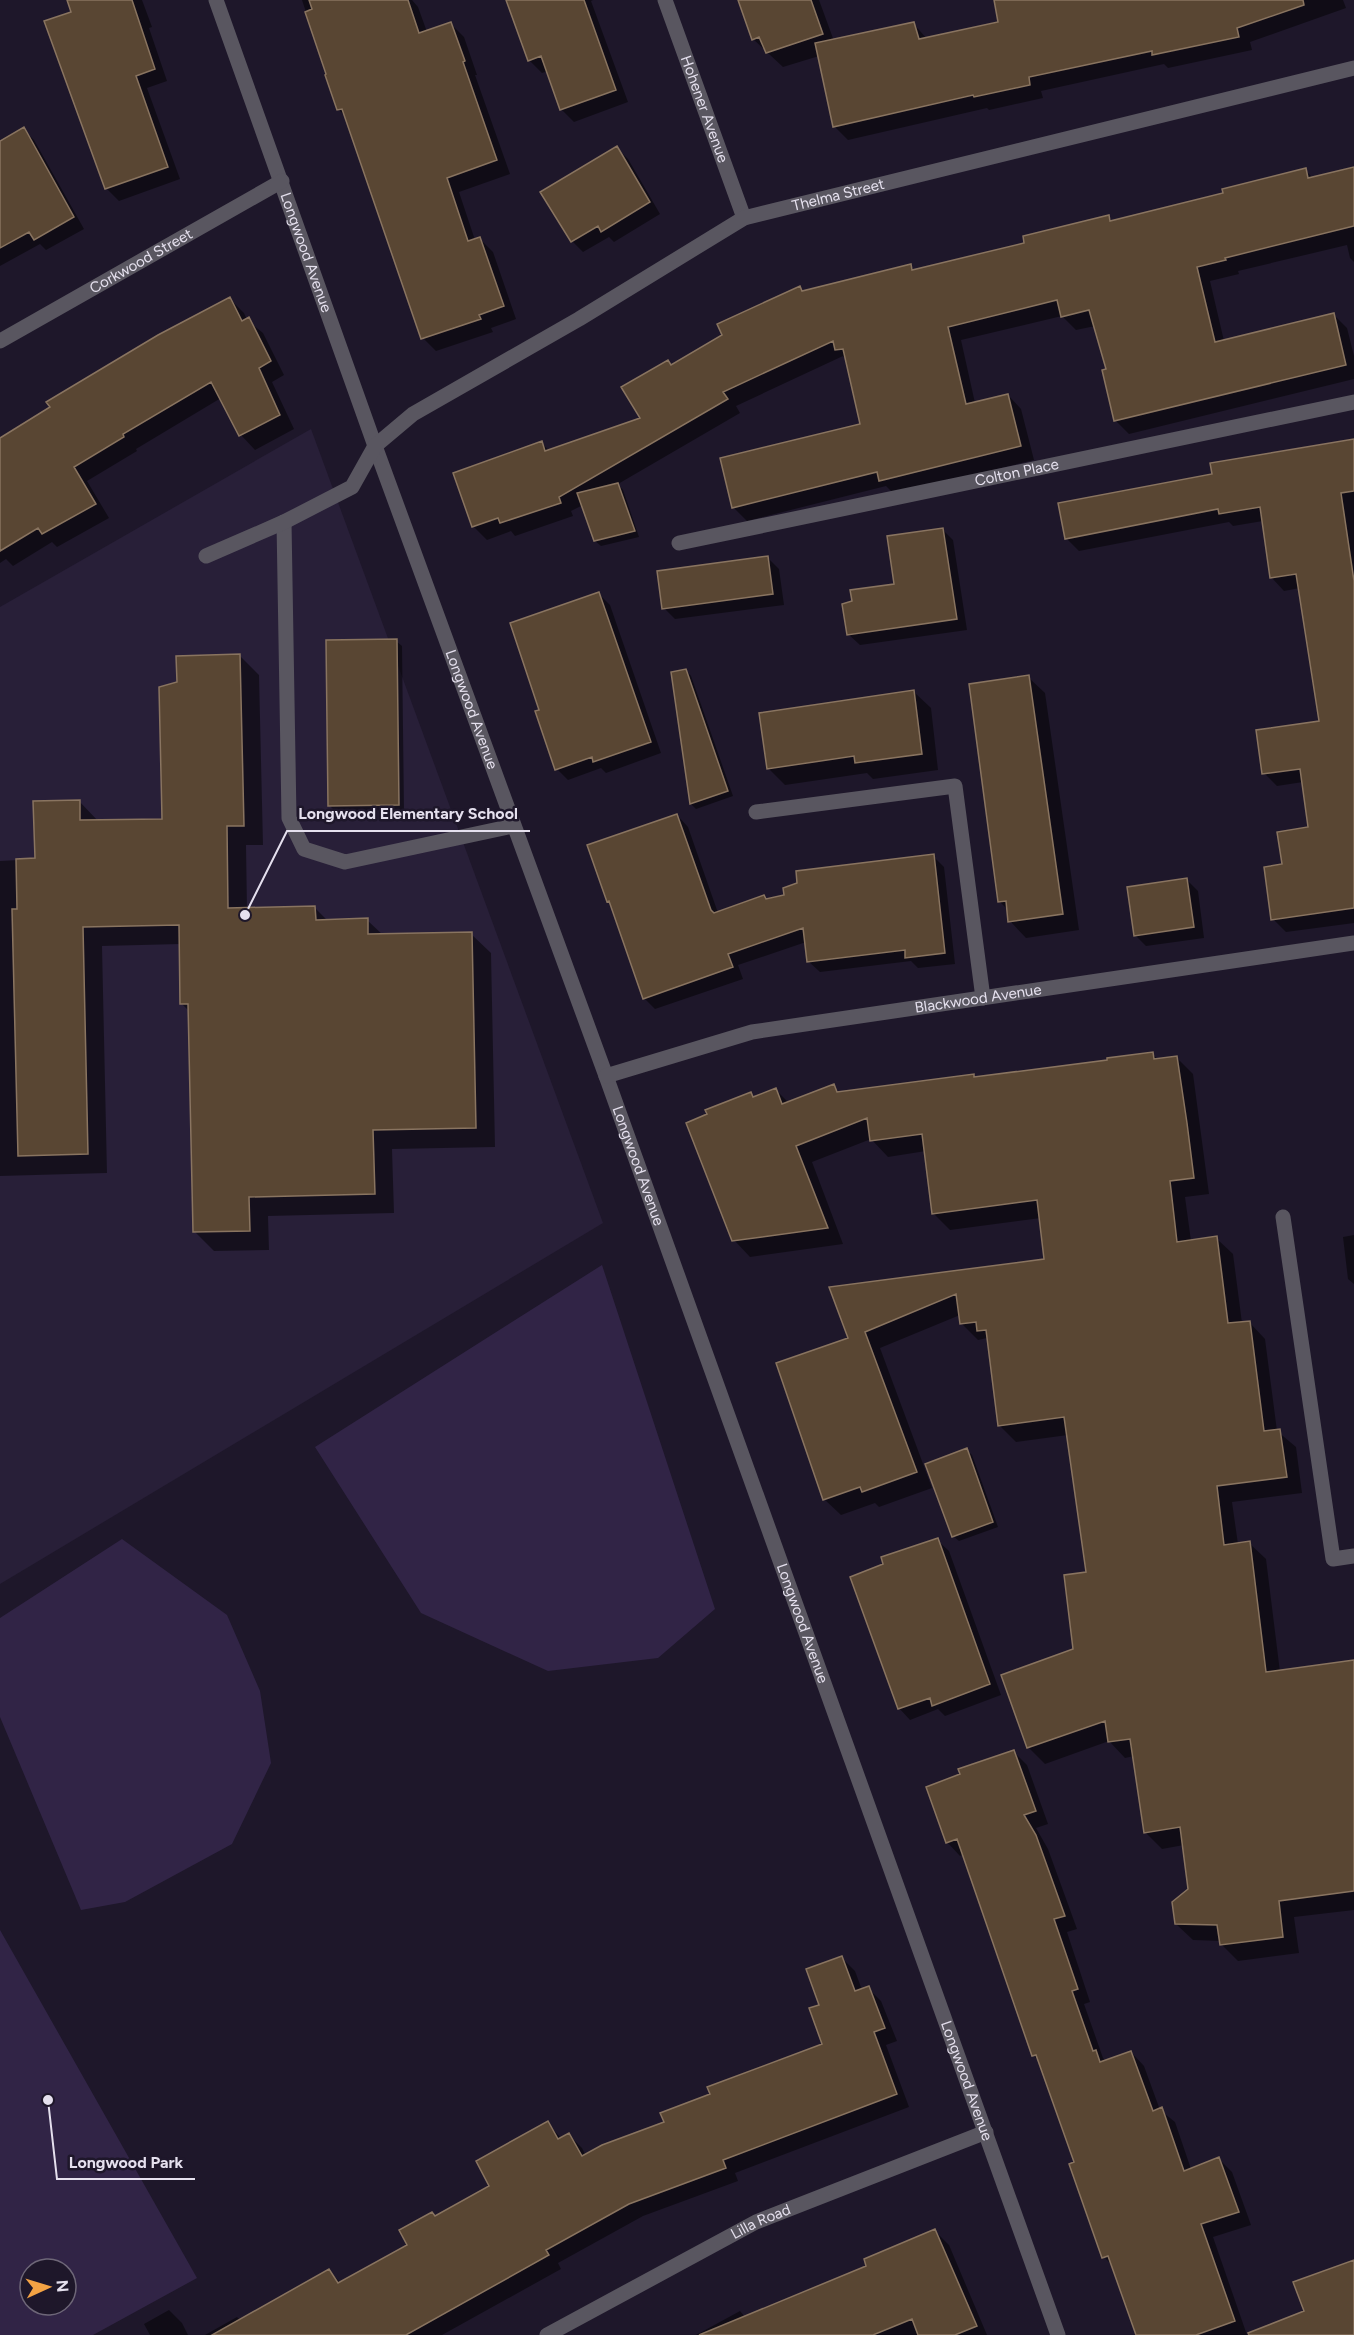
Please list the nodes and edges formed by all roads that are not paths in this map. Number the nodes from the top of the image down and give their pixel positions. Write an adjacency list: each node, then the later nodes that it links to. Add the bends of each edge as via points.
1 (216, 0): 4 (street, Longwood Avenue)
2 (664, 0): 5 (street, Hohener Avenue)
3 (1354, 68): 5 (street, Thelma Street)
4 (282, 181): 6 (street, Corkwood Street); 8 (street, Longwood Avenue)
5 (744, 218): 8 (street, Thelma Street, via 579,320 413,414)
6 (0, 341)
7 (1354, 402): 10 (street, Colton Place)
8 (375, 446): 9 (street, via 352,487); 13 (street, Longwood Avenue)
9 (284, 522): 11 (street); 13 (street, via 289,818 304,849 345,862)
10 (679, 543)
11 (206, 556)
12 (756, 812): 15 (street, via 955,786)
13 (513, 826): 16 (street, Longwood Avenue)
14 (1354, 944): 15 (street, Blackwood Avenue)
15 (983, 998): 16 (street, Blackwood Avenue, via 752,1032)
16 (606, 1076): 19 (street, Longwood Avenue)
17 (1283, 1216): 18 (street, via 1333,1559)
18 (1354, 1556)
19 (986, 2132): 20 (street, Lilla Road, via 756,2222); 21 (street, Longwood Avenue)
20 (547, 2335)
21 (1058, 2335)

